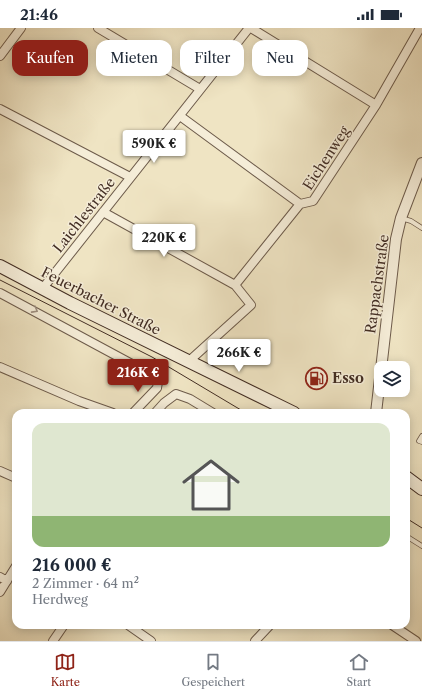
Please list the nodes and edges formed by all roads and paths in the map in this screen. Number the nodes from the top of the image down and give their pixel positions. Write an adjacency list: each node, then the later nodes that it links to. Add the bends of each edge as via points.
1 (20, 28): 5 (street)
2 (98, 28): 6 (street)
3 (250, 28): 6 (street, Laichlestraße); 7 (street)
4 (420, 28): 7 (street, Eichenweg)
5 (0, 56)
6 (200, 89): 9 (street, Laichlestraße)
7 (376, 105): 12 (street, Eichenweg, via 313,201)
8 (0, 109): 11 (street)
9 (180, 116): 11 (street, Laichlestraße); 12 (street)
10 (422, 163): 14 (street, Rappachstraße)
11 (130, 177): 13 (street, Laichlestraße)
12 (300, 204): 17 (street, Eichenweg)
13 (103, 212): 17 (street); 18 (street, Laichlestraße)
14 (401, 218): 15 (lane); 27 (street, Rappachstraße, via 388,297)
15 (422, 228)
16 (0, 266): 18 (main road, Feuerbacher Straße)
17 (235, 285): 20 (street, via 251,305)
18 (43, 288): 20 (main road, Feuerbacher Straße)
19 (0, 292): 23 (street, one-way to 23, via 156,377 158,385)
20 (188, 362): 26 (main road, Feuerbacher Straße)
21 (0, 366): 22 (street)
22 (102, 409)
23 (137, 409)
24 (159, 409): 25 (street, via 176,394)
25 (206, 409)
26 (286, 409)
27 (376, 409)
28 (422, 436): 29 (lane, via 419,440)
29 (422, 442)
30 (0, 471): 31 (street)
31 (12, 476)
32 (410, 480): 33 (main road)
33 (422, 489)
34 (410, 538): 35 (lane)
35 (422, 546)
36 (12, 570): 37 (street)
37 (4, 579): 38 (street)
38 (0, 592)
39 (61, 629): 43 (street)
40 (134, 629): 44 (street)
41 (266, 629): 45 (street)
42 (398, 629): 46 (street)
43 (53, 641)
44 (151, 641)
45 (255, 641)
46 (416, 641)

